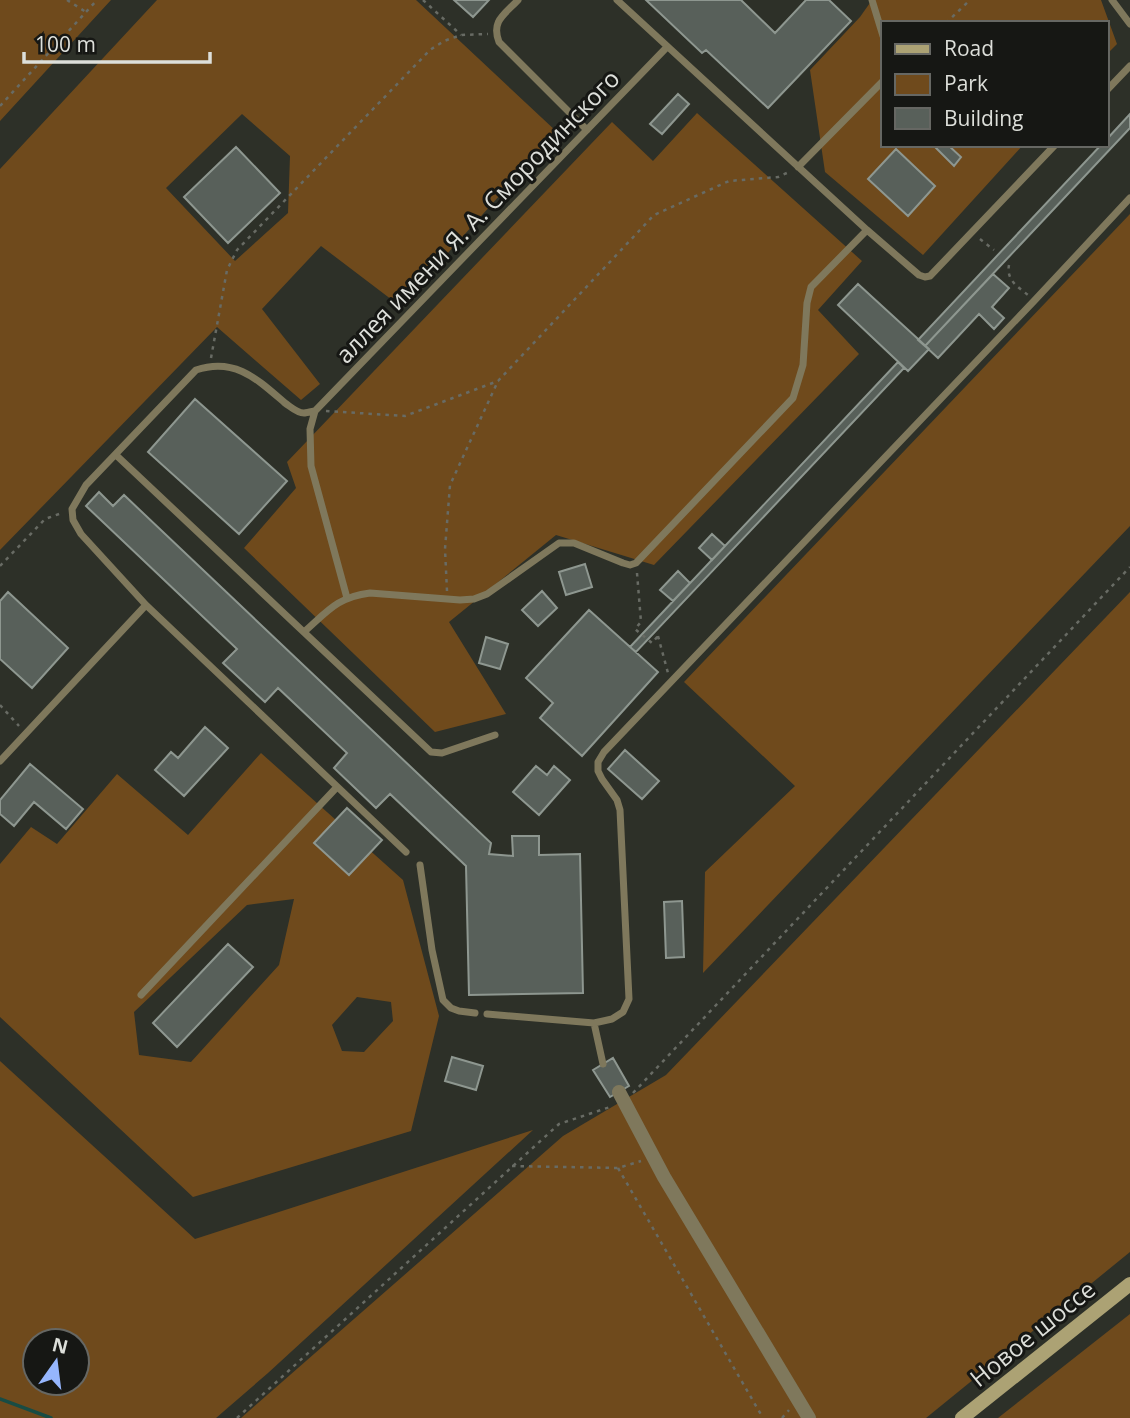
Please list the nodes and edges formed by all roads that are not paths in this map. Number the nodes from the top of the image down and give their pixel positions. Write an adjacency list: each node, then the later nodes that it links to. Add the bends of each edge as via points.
1 (518, 0): 11 (lane, via 497,22 499,43)
2 (617, 0): 7 (lane)
3 (872, 0): 6 (lane)
4 (1112, 0): 5 (lane)
5 (1130, 24)
6 (881, 29)
7 (667, 47): 11 (lane, аллея имени Я. А. Смородинского); 13 (lane)
8 (1130, 66): 10 (lane)
9 (881, 83): 13 (lane)
10 (1109, 88)
11 (587, 130): 16 (lane, аллея имени Я. А. Смородинского)
12 (1053, 147): 15 (lane, via 930,275 919,275)
13 (798, 167): 15 (lane)
14 (1130, 198): 29 (lane, via 604,752 598,771 620,810 629,999 612,1019)
15 (867, 230): 18 (lane, via 811,288 803,365 793,398 636,563 623,563 574,543 559,543 474,599 370,593)
16 (315, 411): 17 (lane, via 295,411 252,375 210,365 196,370); 18 (lane, via 310,429 311,466)
17 (116, 454): 19 (lane, via 86,485 72,509 73,520); 20 (lane)
18 (347, 598): 20 (lane)
19 (146, 605): 22 (lane); 23 (lane)
20 (304, 632): 21 (lane, via 431,752 442,753)
21 (495, 735)
22 (0, 761)
23 (337, 788): 24 (lane); 26 (lane)
24 (406, 852)
25 (420, 865): 27 (lane, via 443,1000 451,1008)
26 (141, 995)
27 (475, 1013)
28 (487, 1014): 29 (lane)
29 (594, 1023): 30 (lane)
30 (603, 1064)
31 (622, 1097): 33 (street)
32 (1130, 1284): 34 (main road, Новое шоссе)
33 (810, 1418)
34 (962, 1418)

